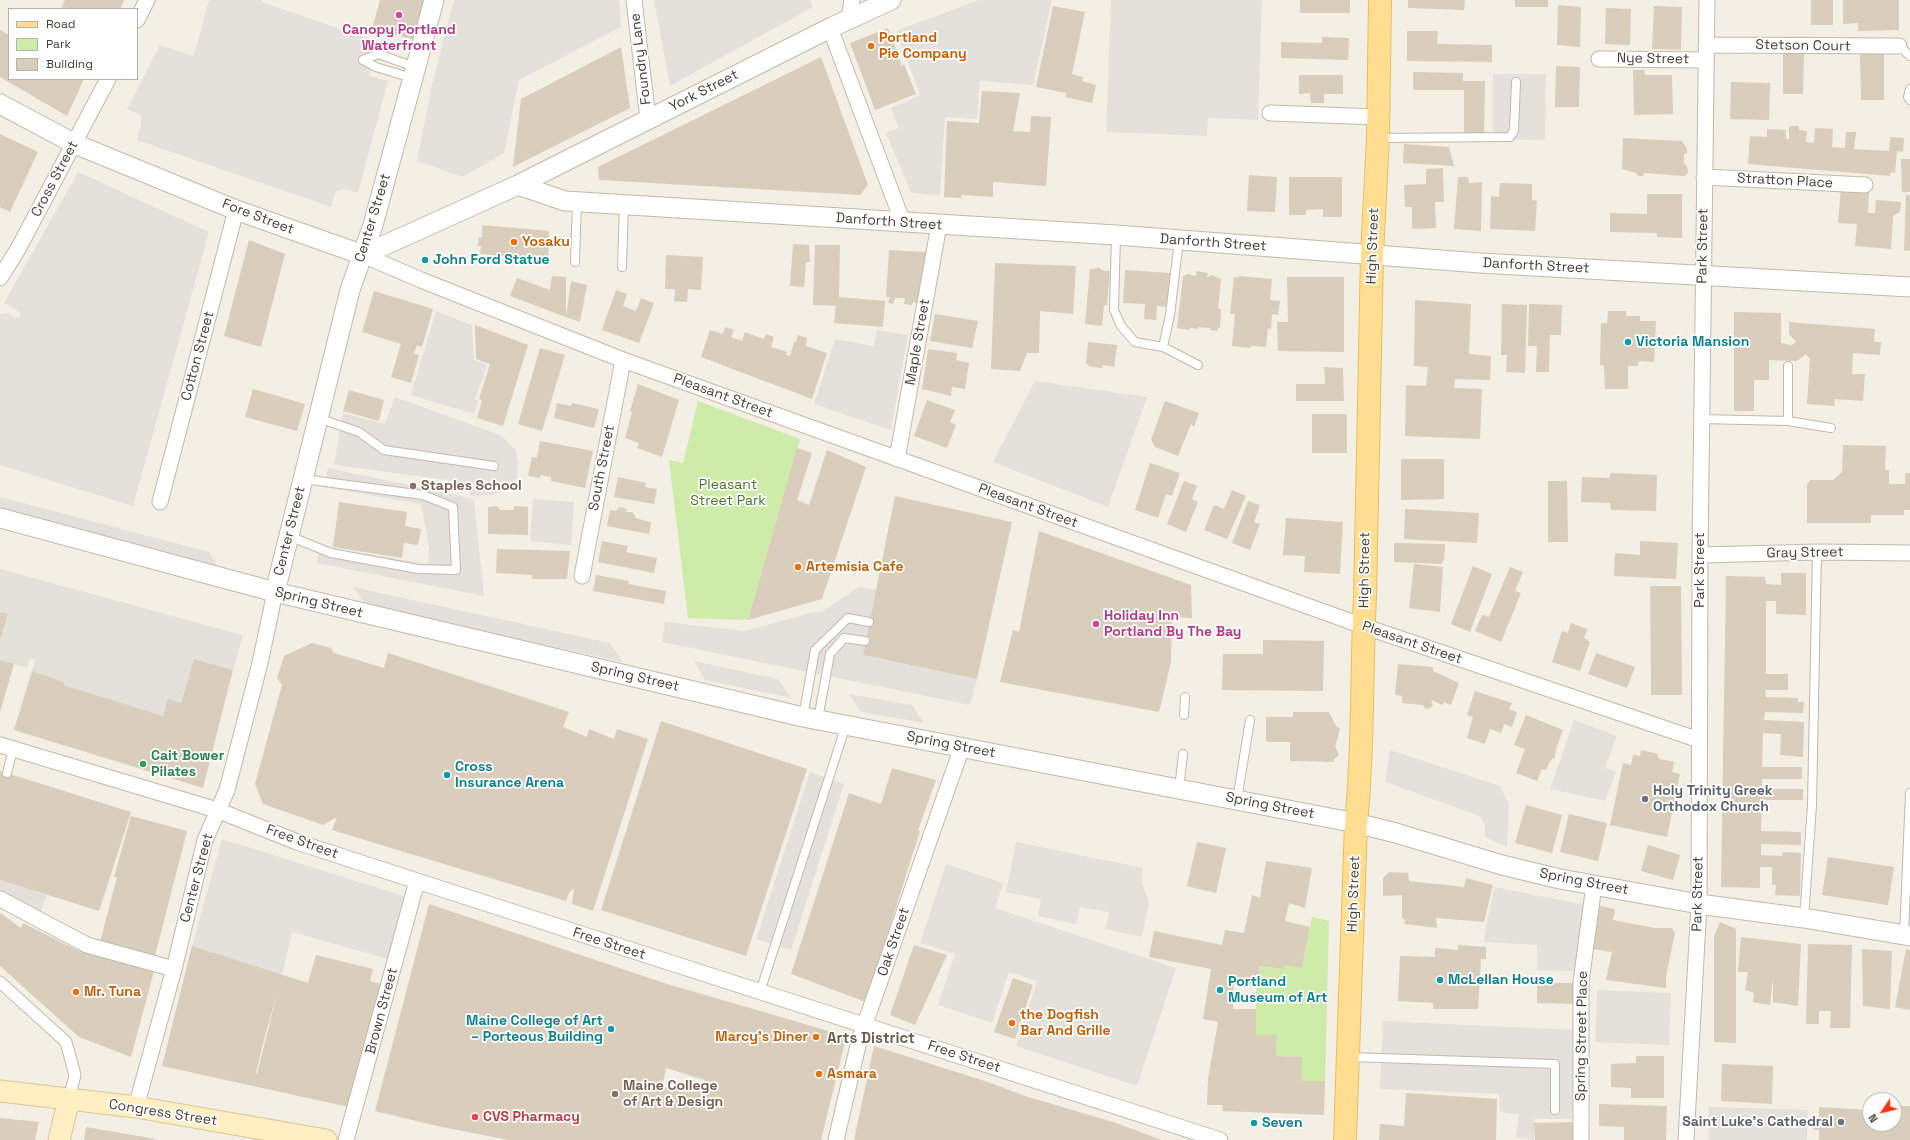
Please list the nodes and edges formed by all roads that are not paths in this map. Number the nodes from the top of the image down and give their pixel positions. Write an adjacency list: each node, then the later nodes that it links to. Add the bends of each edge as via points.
1 (147, 0): 8 (street)
2 (434, 0): 14 (street, Center Street)
3 (634, 0): 22 (street, Foundry Lane)
4 (891, 0): 7 (street, York Street)
5 (1380, 0): 21 (main road, High Street)
6 (1707, 0): 11 (street, Park Street)
7 (850, 9): 9 (street, York Street)
8 (138, 18)
9 (830, 28): 22 (street, York Street); 31 (street)
10 (1899, 46): 11 (street, Stetson Court); 12 (lane)
11 (1706, 52): 13 (street, Nye Street); 25 (street, Park Street)
12 (1910, 56)
13 (1599, 59)
14 (414, 72): 14 (lane, via 378,54 363,60 376,67); 36 (street, Center Street, via 373,225)
15 (107, 80): 24 (street, Cross Street)
16 (1516, 82): 23 (lane, via 1514,130 1510,137)
17 (1910, 89): 18 (lane)
18 (1910, 100)
19 (0, 104): 24 (street, Fore Street)
20 (1270, 113): 21 (street)
21 (1378, 117): 23 (main road, High Street)
22 (648, 119): 26 (street, York Street)
23 (1378, 138): 35 (main road, High Street)
24 (75, 144): 30 (street, Fore Street); 40 (street, Cross Street)
25 (1704, 176): 27 (street, Stratton Place); 39 (street, Park Street)
26 (518, 185): 28 (street, Danforth Street, via 565,201); 36 (street)
27 (1865, 185)
28 (577, 201): 29 (street, Danforth Street); 37 (lane)
29 (624, 204): 31 (street, Danforth Street); 38 (lane)
30 (236, 210): 36 (street, Fore Street); 53 (street, Cotton Street)
31 (903, 223): 32 (street, Danforth Street)
32 (940, 225): 33 (street, Danforth Street); 50 (street, Maple Street)
33 (1116, 236): 34 (street, Danforth Street); 42 (lane, via 1114,310 1121,326 1135,342)
34 (1179, 240): 35 (street, Danforth Street); 42 (lane, via 1170,315)
35 (1372, 254): 39 (street, Danforth Street); 62 (main road, High Street)
36 (362, 255): 43 (street, Pleasant Street); 46 (street, Center Street, via 350,290)
37 (575, 262)
38 (622, 268)
39 (1703, 276): 41 (street, Danforth Street); 47 (street, Park Street)
40 (0, 278)
41 (1910, 287)
42 (1163, 347): 44 (lane)
43 (623, 360): 50 (street, Pleasant Street); 59 (street, South Street)
44 (1198, 365)
45 (1788, 366): 48 (lane)
46 (318, 418): 51 (lane, via 359,432 384,450); 52 (street, Center Street)
47 (1701, 419): 48 (lane); 58 (street, Park Street)
48 (1788, 421): 49 (lane)
49 (1831, 428)
50 (897, 459): 62 (street, Pleasant Street)
51 (494, 466)
52 (303, 479): 55 (street, Center Street); 55 (lane, via 423,495 453,506 456,570 418,569 331,553)
53 (160, 502)
54 (0, 518): 60 (street, Spring Street)
55 (289, 536): 60 (street, Center Street)
56 (1817, 552): 57 (street, Gray Street); 58 (street, Gray Street); 83 (lane, via 1812,806)
57 (1910, 553)
58 (1700, 555): 69 (street, Park Street)
59 (582, 576)
60 (275, 592): 66 (street, Spring Street); 77 (street, Center Street, via 227,790)
61 (869, 622): 66 (lane, via 848,618 815,650)
62 (1363, 626): 69 (street, Pleasant Street); 78 (main road, High Street, via 1360,782)
63 (866, 641): 66 (lane, via 844,638 830,654)
64 (1185, 698): 65 (lane)
65 (1184, 715)
66 (811, 718): 68 (street, Spring Street)
67 (1250, 720): 76 (lane)
68 (846, 724): 71 (street, Spring Street); 87 (lane)
69 (1699, 740): 82 (street, Park Street)
70 (7, 747): 73 (lane); 77 (street, Free Street)
71 (962, 747): 74 (street, Spring Street); 88 (street, Oak Street)
72 (1183, 754): 74 (lane)
73 (7, 773)
74 (1180, 789): 76 (street, Spring Street)
75 (1910, 793): 84 (lane)
76 (1237, 800): 78 (street, Spring Street)
77 (218, 810): 79 (street, Free Street, via 297,842); 85 (street, Center Street, via 205,840)
78 (1356, 822): 80 (street, Spring Street, via 1502,865); 89 (main road, High Street)
79 (417, 881): 87 (street, Free Street); 96 (street, Brown Street)
80 (1594, 885): 82 (street, Spring Street); 100 (street, Spring Street Place, via 1581,982)
81 (0, 899): 85 (street, via 87,945)
82 (1699, 904): 83 (street, Spring Street); 101 (street, Park Street)
83 (1804, 918): 84 (street, Spring Street)
84 (1907, 935)
85 (174, 969): 92 (street, Center Street)
86 (0, 982): 91 (street, via 66,1042 75,1075)
87 (760, 992): 88 (street, Free Street)
88 (865, 1025): 97 (street, Oak Street); 98 (street, Free Street)
89 (1349, 1057): 93 (lane, via 1555,1064); 99 (main road, High Street)
90 (0, 1091): 91 (main road, Congress Street)
91 (69, 1099): 92 (main road, Congress Street); 94 (main road)
92 (136, 1107): 95 (main road, Congress Street)
93 (1555, 1110)
94 (59, 1140)
95 (326, 1140)
96 (346, 1140)
97 (836, 1140)
98 (1220, 1140)
99 (1345, 1140)
100 (1581, 1140)
101 (1686, 1140)

